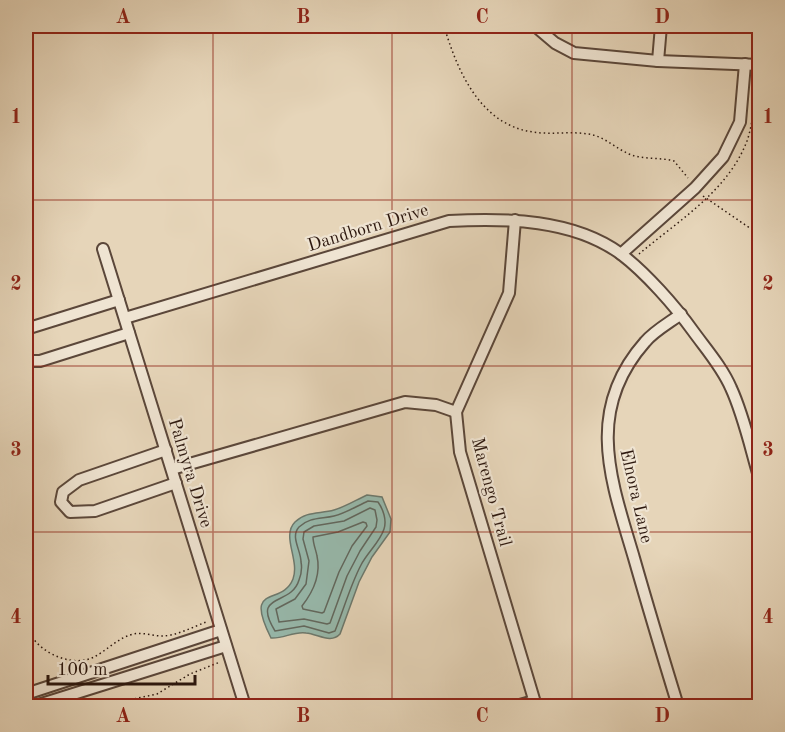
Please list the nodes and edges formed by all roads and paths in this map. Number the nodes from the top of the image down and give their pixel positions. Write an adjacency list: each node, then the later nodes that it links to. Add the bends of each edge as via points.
1 (444, 26): 7 (path, via 462,76 477,99 495,115 516,128 588,134 631,155 674,161)
2 (535, 26): 4 (street, via 574,53)
3 (661, 26): 4 (street)
4 (658, 61): 5 (street)
5 (745, 64): 6 (street); 7 (street, via 740,122 723,157)
6 (759, 65)
7 (695, 188): 9 (path); 11 (street)
8 (515, 220): 11 (street, Dandborn Drive, via 564,229 592,238); 14 (street, Dandborn Drive, via 449,221); 18 (street, Marengo Trail, via 509,293)
9 (759, 235)
10 (103, 249): 12 (street, Palmyra Drive)
11 (621, 254): 13 (street, Dandborn Drive)
12 (119, 300): 14 (street, Palmyra Drive); 15 (street)
13 (681, 314): 21 (street, Dandborn Drive, via 732,388); 30 (street, Elnora Lane, via 646,340 630,360 615,391 606,432 615,495)
14 (124, 318): 16 (street, Palmyra Drive)
15 (26, 329)
16 (129, 333): 17 (street, via 40,361); 19 (street, Palmyra Drive)
17 (26, 361)
18 (456, 412): 20 (street, via 436,405 405,402); 26 (street, Marengo Trail, via 460,452)
19 (166, 450): 20 (street, Palmyra Drive); 22 (street, via 79,480 63,492 61,501 70,512 95,511)
20 (172, 469): 22 (street, Palmyra Drive)
21 (759, 480)
22 (176, 483): 23 (street, Palmyra Drive)
23 (221, 630): 24 (street, Palmyra Drive); 25 (street)
24 (226, 646): 27 (street); 28 (street, Palmyra Drive)
25 (26, 694)
26 (535, 704): 29 (street)
27 (35, 706)
28 (245, 706)
29 (516, 706)
30 (678, 706)

